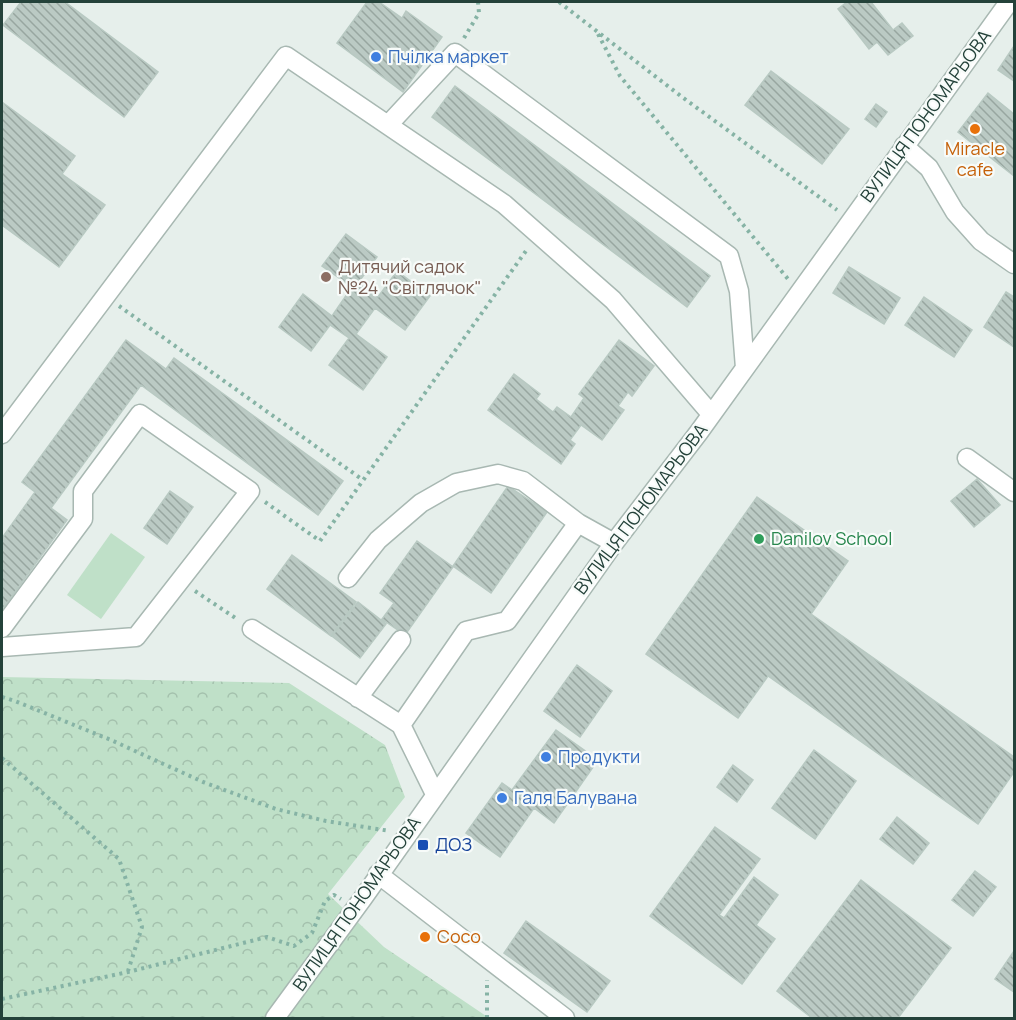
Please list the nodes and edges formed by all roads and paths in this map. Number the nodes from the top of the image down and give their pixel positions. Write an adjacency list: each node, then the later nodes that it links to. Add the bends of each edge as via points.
1 (478, 2): 5 (path, via 479,13)
2 (559, 2): 4 (path)
3 (1009, 2): 7 (street, ВУЛИЦЯ ПОНОМАРЬОВА)
4 (597, 32): 8 (path); 11 (path, via 620,76)
5 (455, 53): 6 (street); 13 (street, via 729,256 739,291)
6 (387, 125): 9 (street, via 504,204); 12 (street, via 286,56)
7 (904, 146): 8 (street, ВУЛИЦЯ ПОНОМАРЬОВА); 10 (street, via 929,168 956,212 981,241)
8 (851, 220): 11 (street, ВУЛИЦЯ ПОНОМАРЬОВА)
9 (538, 234): 14 (street, via 613,300); 17 (path)
10 (1014, 264)
11 (800, 293): 13 (street, ВУЛИЦЯ ПОНОМАРЬОВА)
12 (105, 296): 15 (street); 17 (path)
13 (745, 368): 14 (street, ВУЛИЦЯ ПОНОМАРЬОВА)
14 (711, 414): 21 (street, ВУЛИЦЯ ПОНОМАРЬОВА)
15 (2, 434)
16 (967, 458): 19 (street)
17 (363, 480): 18 (path, via 320,541)
18 (250, 491): 23 (street); 25 (street, via 140,414 83,491 83,519)
19 (1014, 492)
20 (578, 523): 21 (street); 22 (street, via 523,481 498,474 456,483 421,503 378,540); 31 (street, via 507,621 466,631)
21 (614, 543): 33 (street, ВУЛИЦЯ ПОНОМАРЬОВА)
22 (348, 578)
23 (180, 581): 24 (path); 28 (street, via 136,637)
24 (235, 618)
25 (2, 628)
26 (252, 629): 30 (street)
27 (401, 640): 30 (street)
28 (2, 647)
29 (2, 697): 34 (path, via 276,809 389,831)
30 (358, 698): 31 (street)
31 (401, 725): 33 (street)
32 (2, 758): 38 (path, via 119,859 142,927)
33 (435, 794): 34 (street, ВУЛИЦЯ ПОНОМАРЬОВА)
34 (404, 838): 35 (street, ВУЛИЦЯ ПОНОМАРЬОВА)
35 (378, 874): 36 (street, ВУЛИЦЯ ПОНОМАРЬОВА); 37 (street)
36 (355, 908): 38 (path, via 334,895 325,901 312,933 294,946 267,937); 40 (street, ВУЛИЦЯ ПОНОМАРЬОВА)
37 (488, 959): 41 (path); 42 (street)
38 (128, 972): 39 (path)
39 (2, 999)
40 (275, 1018)
41 (487, 1018)
42 (565, 1018)

